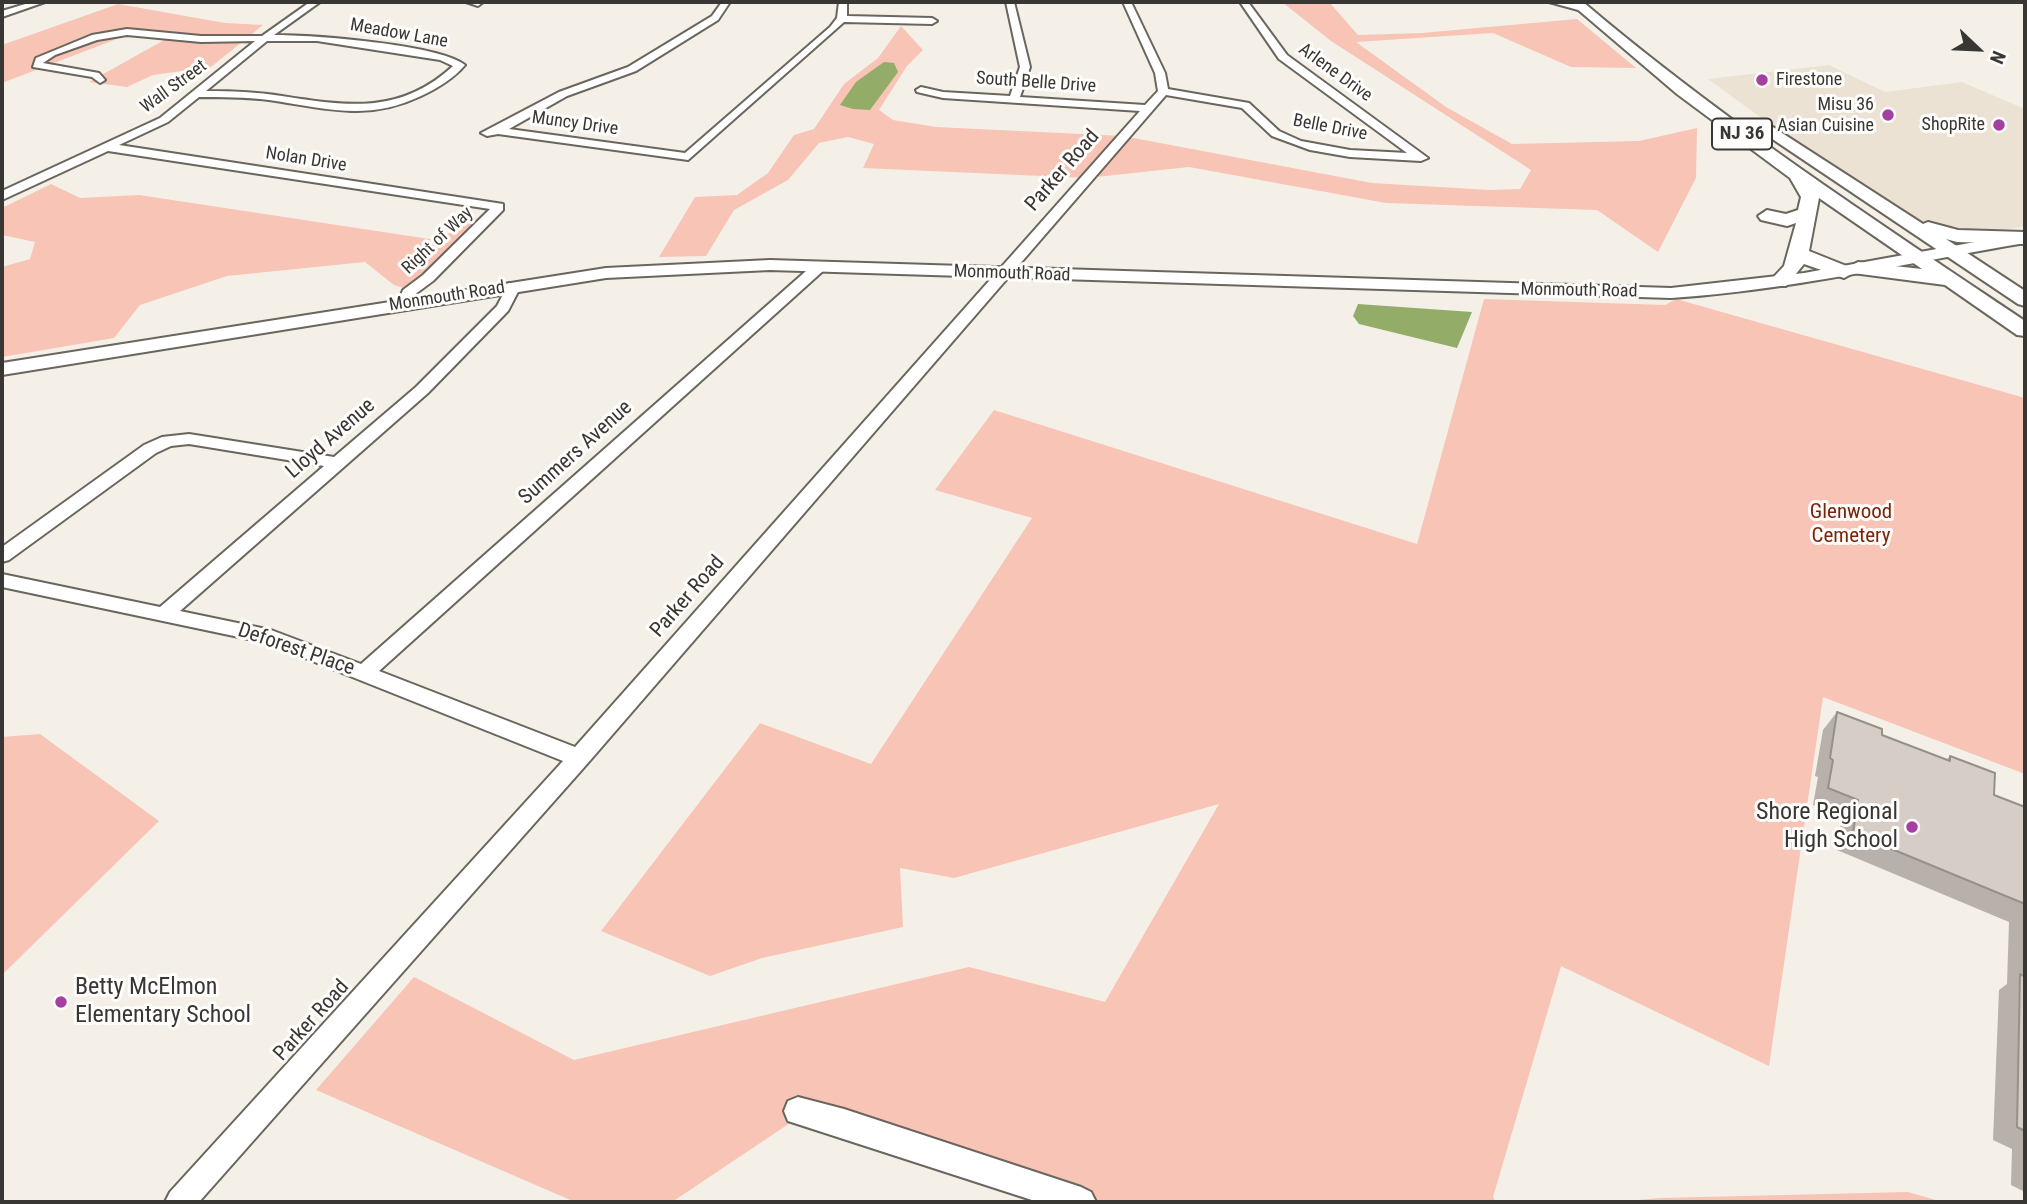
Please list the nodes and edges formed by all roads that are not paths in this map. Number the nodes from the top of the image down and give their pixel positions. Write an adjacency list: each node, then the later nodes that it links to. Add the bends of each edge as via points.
1 (41, 2): 11 (street)
2 (316, 2): 15 (street, Wall Street)
3 (726, 2): 12 (street, Muncy Drive, via 715,18 632,69 563,94 493,132 690,160)
4 (844, 2): 12 (street)
5 (1010, 2): 22 (street, via 1025,67)
6 (1127, 2): 20 (street, via 1160,73)
7 (1244, 2): 26 (street, Arlene Drive, via 1283,57)
8 (1553, 2): 10 (street)
9 (1600, 2): 14 (highway)
10 (1578, 5): 27 (highway, NJ 36, via 1669,80)
11 (2, 14)
12 (842, 19): 13 (street)
13 (932, 21)
14 (1629, 27)
15 (267, 37): 17 (street, Meadow Lane, via 336,40 442,57); 18 (street, Meadow Lane, via 201,39 127,32 95,37 52,53 37,65 95,75); 21 (street, Wall Street)
16 (474, 62): 17 (street)
17 (460, 65): 21 (street, Meadow Lane, via 443,79 379,109 254,95)
18 (100, 80)
19 (921, 90): 22 (street, South Belle Drive)
20 (1163, 91): 23 (street, Parker Road); 26 (street, Belle Drive, via 1245,105 1269,129 1297,143)
21 (198, 94): 25 (street, Wall Street, via 164,120)
22 (1014, 99): 23 (street, South Belle Drive)
23 (1149, 108): 39 (street, Parker Road)
24 (1746, 114): 32 (highway, NJ 36)
25 (107, 147): 28 (street, Wall Street); 29 (street, Nolan Drive)
26 (1422, 158)
27 (1795, 172): 30 (highway, via 1810,197); 36 (highway, NJ 36)
28 (2, 196)
29 (499, 207): 44 (street, Right of Way, via 408,293)
30 (1808, 213): 31 (highway, via 1787,220); 35 (highway)
31 (1767, 216)
32 (1903, 218): 33 (highway, via 1957,236); 34 (highway, NJ 36)
33 (2025, 238): 34 (main road, Monmouth Road)
34 (1951, 250): 36 (main road, Monmouth Road); 43 (highway, NJ 36)
35 (1799, 253): 38 (highway, via 1815,262); 40 (highway, via 1793,268)
36 (1918, 256): 38 (main road, Monmouth Road); 42 (highway, NJ 36)
37 (819, 267): 39 (main road, Monmouth Road); 41 (main road, Monmouth Road, via 646,269); 51 (street, Summers Avenue)
38 (1851, 270): 40 (main road, Monmouth Road); 42 (highway, via 1925,275)
39 (1003, 273): 40 (main road, Monmouth Road, via 1612,293 1713,291); 52 (street, Parker Road)
40 (1779, 282)
41 (514, 286): 44 (main road, Monmouth Road); 47 (street, Lloyd Avenue, via 503,308 446,368)
42 (1977, 297): 45 (highway, NJ 36)
43 (2025, 300)
44 (405, 303): 46 (main road, Monmouth Road)
45 (2025, 330)
46 (2, 369)
47 (337, 463): 48 (street, via 189,439 168,441 150,449); 50 (street, Lloyd Avenue)
48 (2, 556)
49 (2, 582): 50 (street, Deforest Place)
50 (164, 614): 51 (street, Deforest Place, via 271,637)
51 (363, 674): 52 (street, Deforest Place)
52 (579, 758): 54 (street, Parker Road)
53 (798, 1111): 55 (street)
54 (180, 1202)
55 (1081, 1202)

